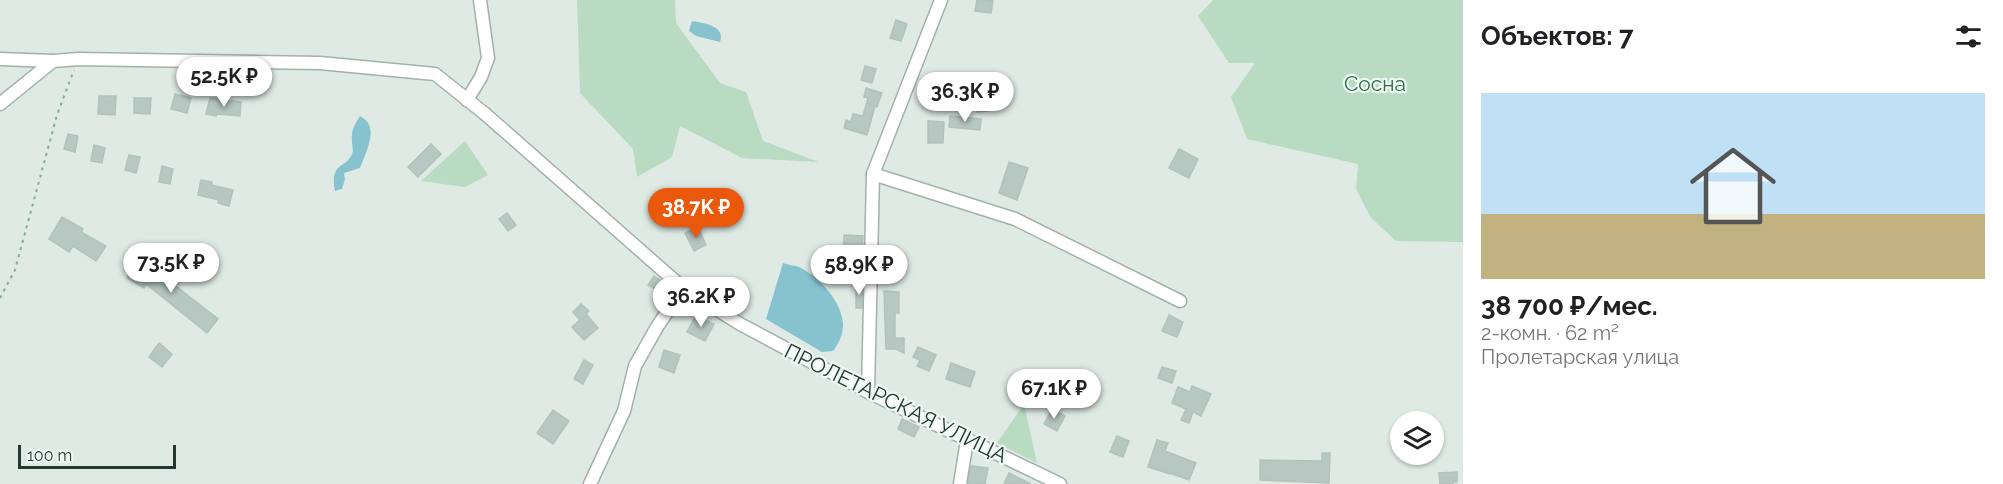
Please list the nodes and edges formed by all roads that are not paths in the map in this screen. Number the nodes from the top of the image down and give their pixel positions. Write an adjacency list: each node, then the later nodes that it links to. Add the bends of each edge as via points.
1 (480, 0): 5 (street, via 488,58)
2 (941, 0): 7 (street)
3 (0, 59): 4 (street, ПРОЛЕТАРСКАЯ УЛИЦА)
4 (53, 61): 5 (street, ПРОЛЕТАРСКАЯ УЛИЦА, via 353,65 435,74); 6 (street)
5 (467, 100): 8 (street, ПРОЛЕТАРСКАЯ УЛИЦА)
6 (0, 104)
7 (873, 174): 9 (street, via 1015,219); 10 (street)
8 (683, 288): 10 (street, ПРОЛЕТАРСКАЯ УЛИЦА, via 740,324); 12 (street, via 635,366 624,411)
9 (1180, 301)
10 (868, 392): 11 (street, ПРОЛЕТАРСКАЯ УЛИЦА)
11 (967, 441): 13 (street); 14 (street, ПРОЛЕТАРСКАЯ УЛИЦА)
12 (590, 484)
13 (960, 484)
14 (1060, 484)

